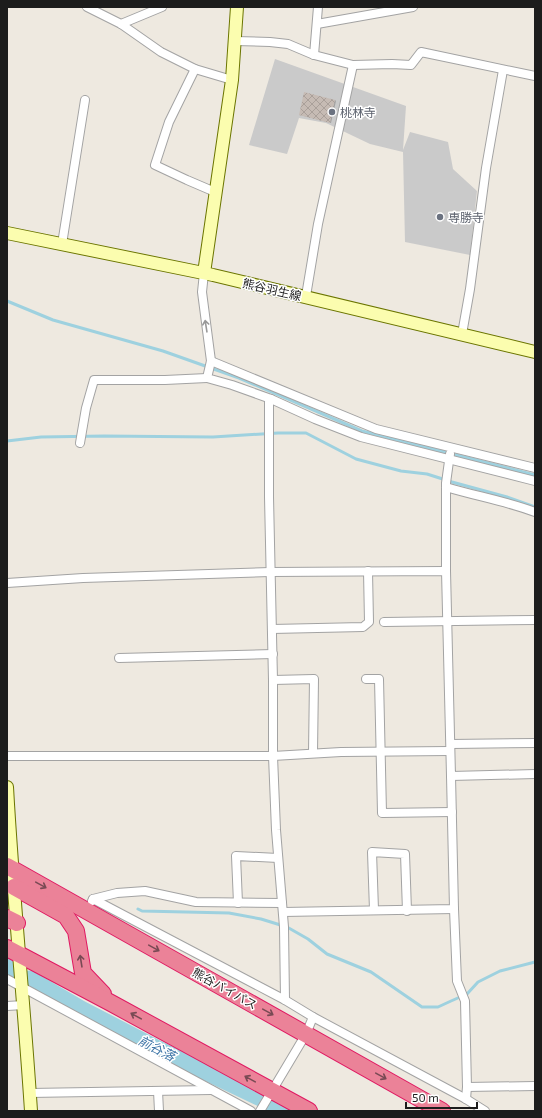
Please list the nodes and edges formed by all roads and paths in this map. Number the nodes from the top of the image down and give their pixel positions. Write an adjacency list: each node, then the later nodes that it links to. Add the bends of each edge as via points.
1 (87, 7): 6 (street)
2 (162, 7): 6 (street)
3 (237, 7): 8 (street)
4 (318, 7): 7 (street)
5 (413, 7): 7 (street)
6 (121, 24): 11 (street, via 161,52)
7 (317, 24): 9 (street)
8 (234, 41): 9 (street, via 288,44); 14 (street)
9 (314, 55): 10 (street)
10 (353, 65): 12 (street, via 411,65 421,52); 20 (street, via 318,224)
11 (194, 69): 14 (street); 16 (street, via 169,122 155,165)
12 (502, 73): 13 (street); 21 (street)
13 (535, 76)
14 (232, 80): 16 (street)
15 (85, 100): 18 (street)
16 (216, 192): 19 (street)
17 (7, 233): 18 (street, 熊谷羽生線)
18 (62, 244): 19 (street, 熊谷羽生線)
19 (204, 273): 20 (street, 熊谷羽生線); 23 (street, one-way to 19, via 202,292)
20 (306, 296): 21 (street, 熊谷羽生線)
21 (462, 334): 22 (street, 熊谷羽生線)
22 (535, 352)
23 (209, 369): 24 (street, via 232,385); 25 (street, via 165,380 94,380); 26 (street)
24 (271, 399): 26 (street, via 361,437); 33 (street)
25 (80, 443)
26 (450, 453): 27 (street); 28 (street); 29 (street)
27 (535, 468)
28 (535, 481)
29 (446, 482): 30 (street, via 467,494); 32 (street)
30 (535, 512)
31 (368, 571): 32 (street); 33 (street); 38 (street, via 369,622 363,627)
32 (446, 571): 36 (street)
33 (270, 572): 34 (street, via 83,578); 38 (street)
34 (7, 584)
35 (535, 620): 36 (street)
36 (448, 621): 37 (street); 44 (street)
37 (384, 622)
38 (272, 629): 39 (street)
39 (273, 654): 40 (street); 42 (street)
40 (119, 658)
41 (366, 679): 45 (street, via 379,679)
42 (274, 680): 46 (street, via 314,679); 48 (street)
43 (535, 743): 44 (street)
44 (451, 747): 45 (street); 50 (street)
45 (380, 752): 46 (street); 52 (street, via 382,813)
46 (313, 753): 48 (street)
47 (7, 756): 48 (street)
48 (273, 756): 53 (street)
49 (535, 774): 50 (street)
50 (451, 776): 52 (street)
51 (7, 786): 54 (street)
52 (452, 812): 59 (street)
53 (278, 858): 56 (street, via 236,856); 57 (street)
54 (9, 867): 55 (street); 58 (highway, 熊谷バイパス, one-way to 58)
55 (14, 887): 63 (street); 68 (highway, one-way to 55, via 83,973 76,931 66,916)
56 (238, 903): 57 (street); 58 (street, via 196,902 146,891 117,893)
57 (282, 903): 62 (street)
58 (88, 904): 67 (street); 72 (highway, 熊谷バイパス, one-way to 72)
59 (454, 909): 61 (street); 74 (street, via 457,981 465,1000)
60 (374, 910): 61 (street); 61 (street, via 372,852 405,854); 62 (street)
61 (407, 911)
62 (283, 912): 67 (street)
63 (12, 920): 64 (street)
64 (13, 952): 66 (street); 68 (highway)
65 (7, 979): 66 (street)
66 (22, 988): 69 (street); 75 (street)
67 (285, 1000): 71 (street)
68 (111, 1003): 77 (highway, one-way to 68)
69 (24, 1005): 70 (street); 78 (street)
70 (7, 1006)
71 (313, 1017): 72 (street); 79 (street)
72 (306, 1034): 77 (street); 85 (highway, 熊谷バイパス, one-way to 85)
73 (535, 1086): 74 (street)
74 (467, 1087): 79 (street)
75 (212, 1090): 76 (street); 82 (street)
76 (158, 1091): 78 (street); 81 (street)
77 (273, 1092): 83 (street); 84 (highway)
78 (30, 1093): 80 (street)
79 (466, 1099): 86 (street)
80 (31, 1111)
81 (159, 1111)
82 (251, 1111)
83 (260, 1111)
84 (309, 1111)
85 (442, 1111)
86 (485, 1111)

